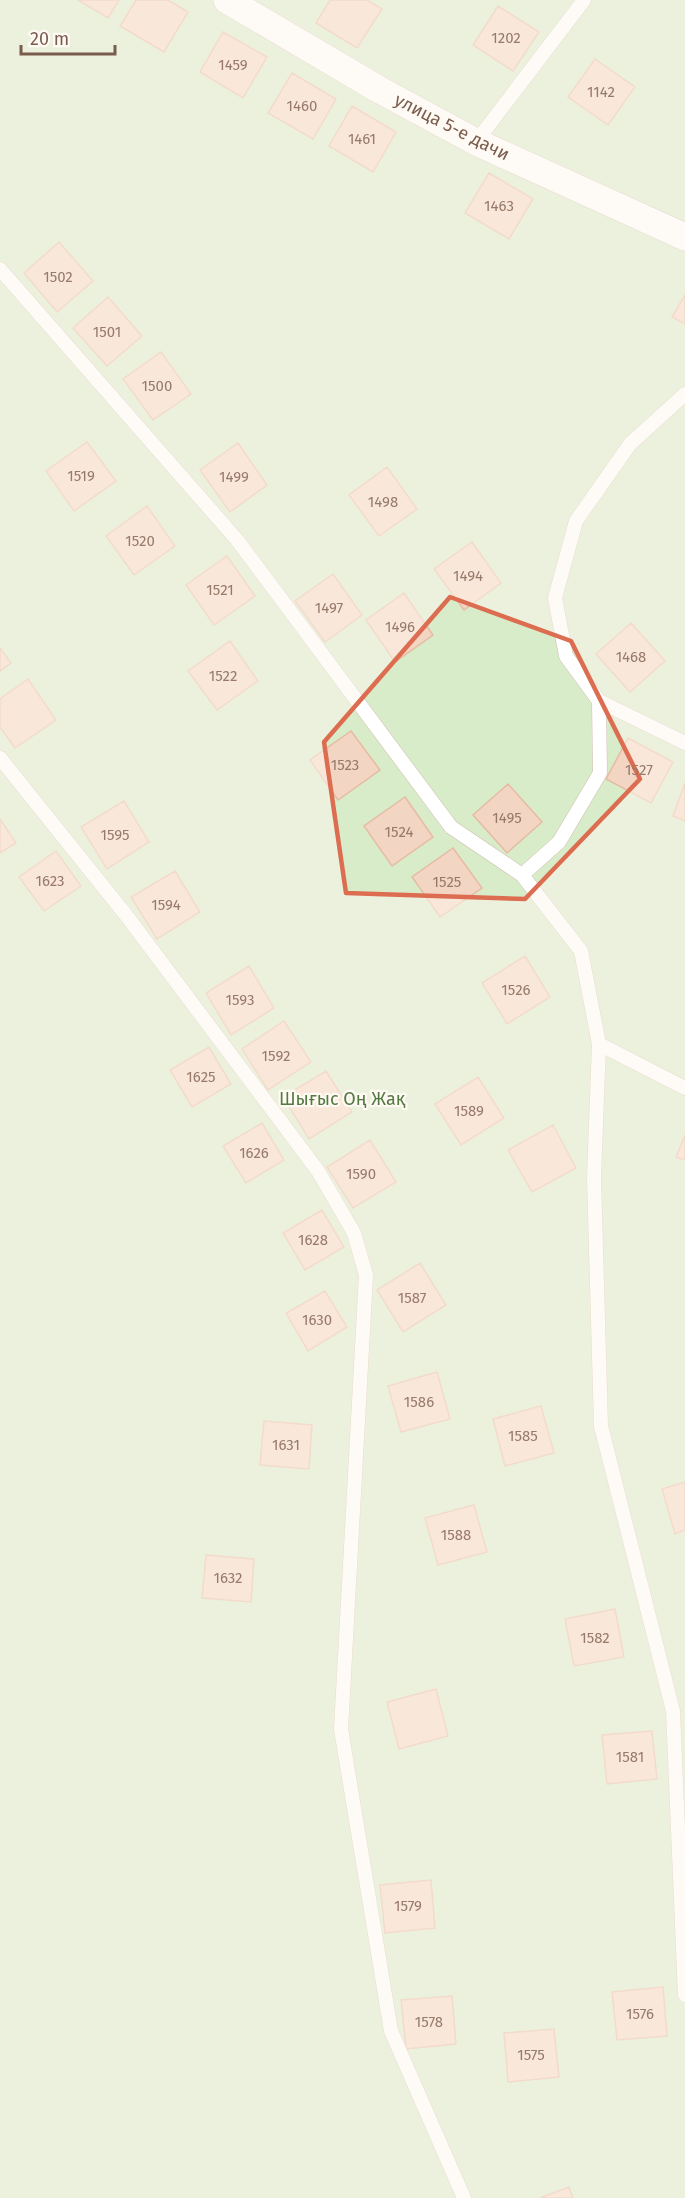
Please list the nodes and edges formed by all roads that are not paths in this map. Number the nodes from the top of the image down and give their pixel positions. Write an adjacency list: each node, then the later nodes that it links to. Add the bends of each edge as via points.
1 (227, 0): 3 (street, улица 5-е дачи)
2 (584, 0): 3 (lane)
3 (476, 142): 4 (street, улица 5-е дачи)
4 (685, 237)
5 (0, 269): 10 (lane, via 238,541 452,827)
6 (685, 394): 7 (lane, via 630,444 576,520 555,598 566,656)
7 (599, 701): 8 (lane); 10 (lane, via 600,773 558,842)
8 (685, 743)
9 (0, 758): 15 (lane, via 126,915 297,1142 354,1233 366,1275 341,1729 391,2031)
10 (522, 875): 11 (lane, via 581,951)
11 (599, 1044): 12 (lane); 13 (lane, via 594,1177 601,1426)
12 (685, 1088)
13 (679, 1708): 14 (lane)
14 (685, 1995)
15 (464, 2198)

